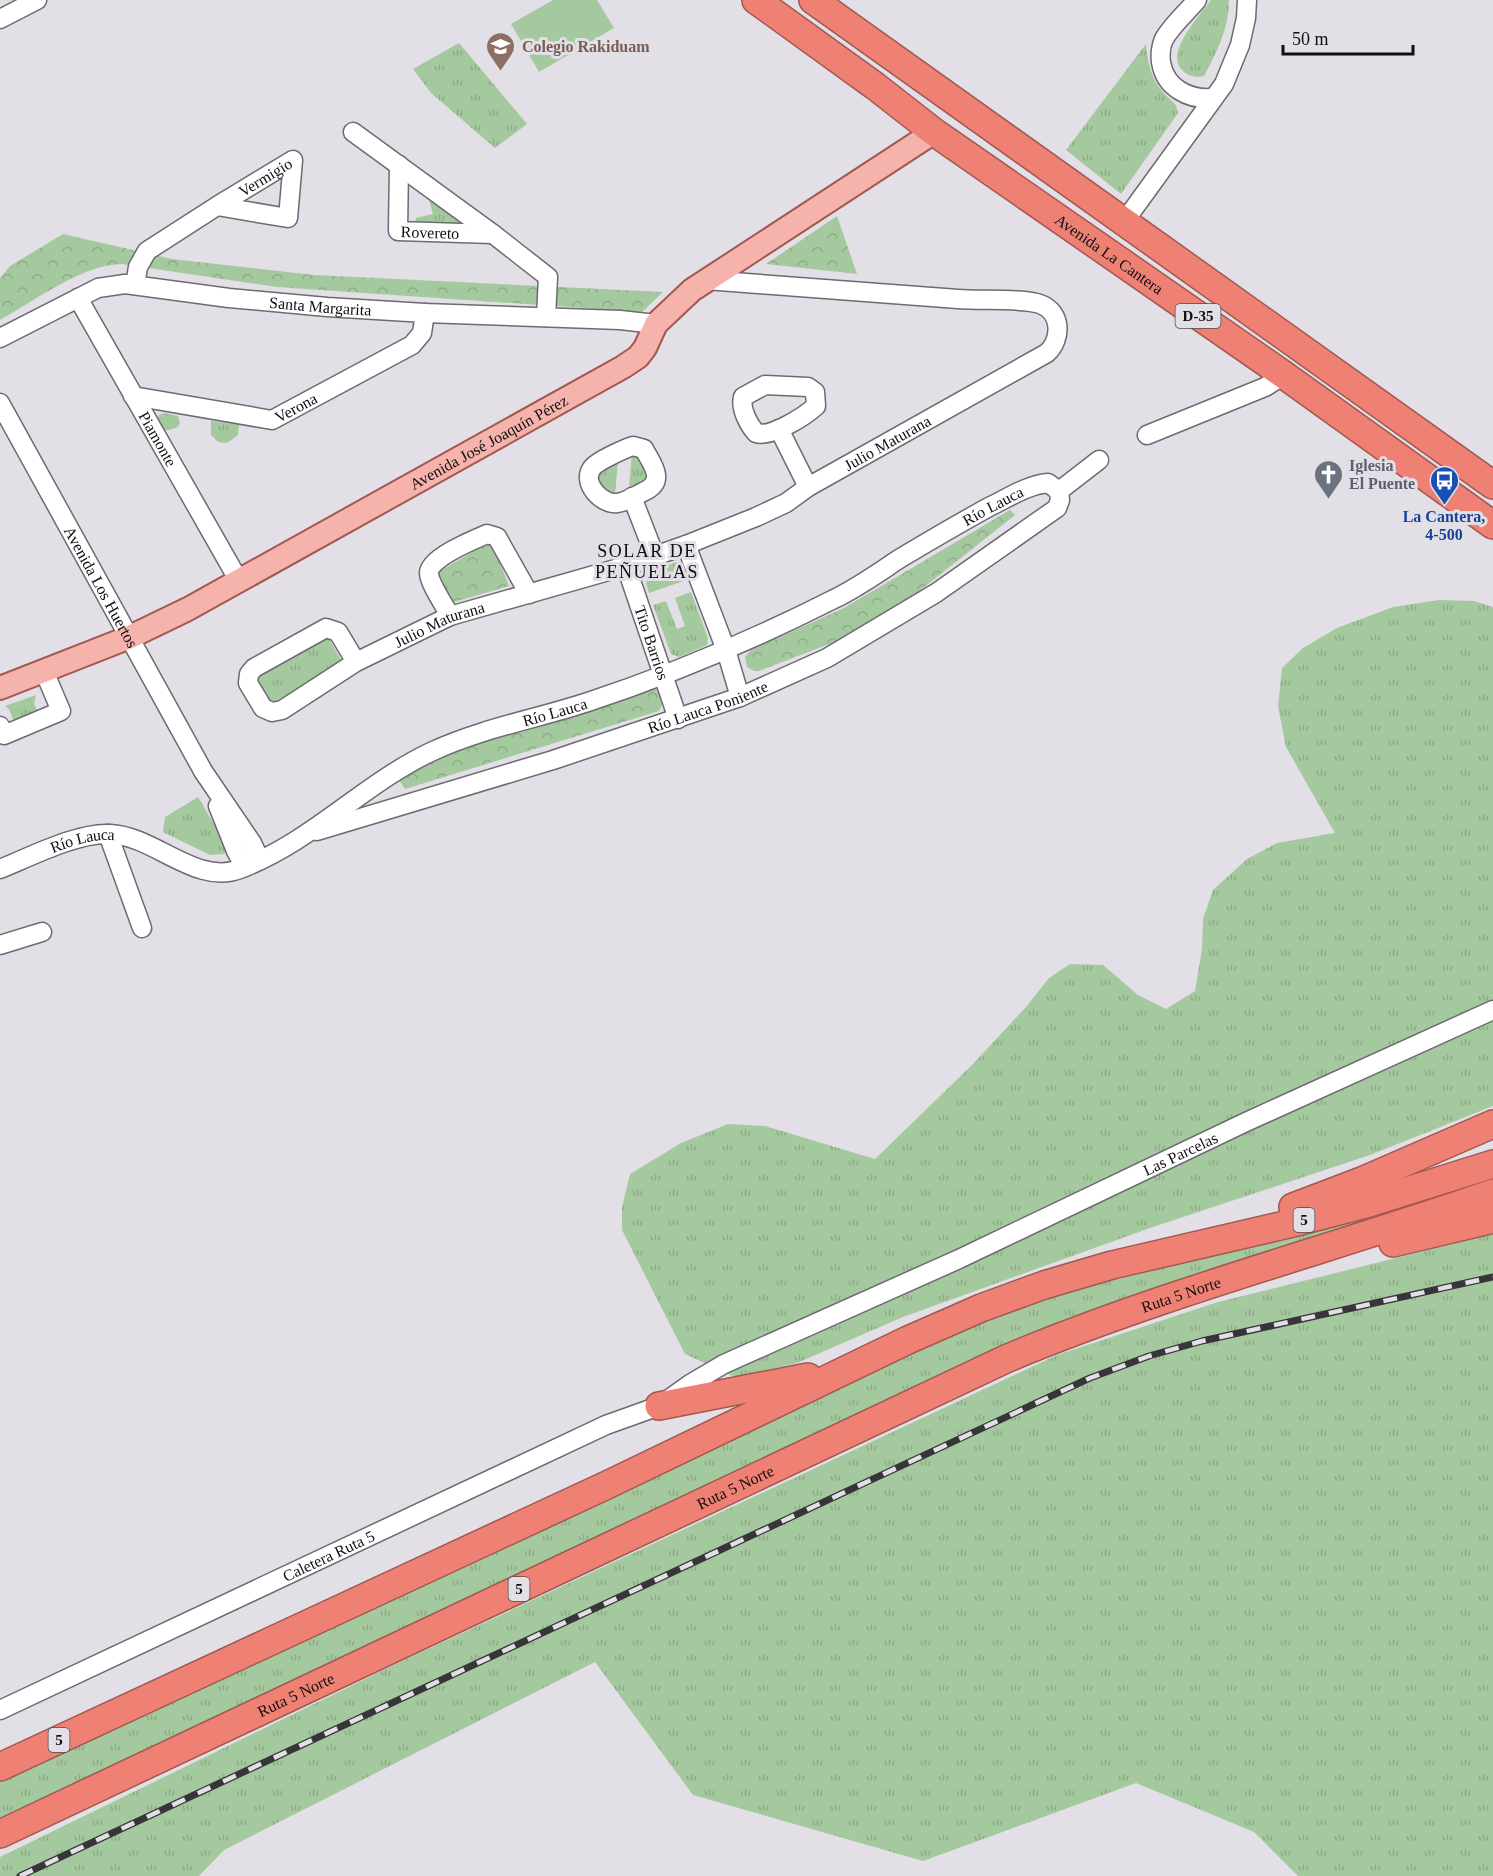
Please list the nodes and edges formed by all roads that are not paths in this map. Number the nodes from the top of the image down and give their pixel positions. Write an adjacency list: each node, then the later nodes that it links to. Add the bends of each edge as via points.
1 (37, 0): 6 (street)
2 (756, 0): 9 (highway, Avenida La Cantera / D-35)
3 (813, 0): 10 (highway, Avenida La Cantera / D-35)
4 (1197, 0): 7 (street, via 1164,39 1162,66 1184,94)
5 (1247, 0): 7 (street, via 1240,45 1224,84)
6 (0, 20)
7 (1213, 98): 13 (street)
8 (353, 132): 11 (street, Rovereto)
9 (934, 132): 10 (highway, via 954,122 966,124); 15 (main road, Avenida José Joaquín Pérez); 22 (highway, Avenida La Cantera / D-35)
10 (1030, 156): 13 (highway, Avenida La Cantera / D-35)
11 (399, 165): 14 (street, Rovereto); 14 (street, Rovereto, via 398,231)
12 (217, 206): 16 (street, Vermigio, via 147,251 138,267)
13 (1124, 222): 28 (highway, Avenida La Cantera / D-35)
14 (493, 234): 19 (street, Rovereto, via 548,277)
15 (706, 280): 20 (main road, Avenida José Joaquín Pérez); 29 (street, Julio Maturana, via 1031,303 1047,308 1056,321 1055,342 1047,353)
16 (135, 285): 17 (street, Santa Margarita, via 107,285); 18 (street, Santa Margarita, via 230,298)
17 (78, 298): 21 (street, Santa Margarita); 23 (street, Piamonte)
18 (425, 313): 19 (street, Santa Margarita); 23 (street, Verona, via 422,333 412,345 272,420)
19 (546, 317): 20 (street, Santa Margarita)
20 (656, 324): 36 (main road, Avenida José Joaquín Pérez, via 645,348 623,367)
21 (0, 338)
22 (1284, 375): 26 (street); 32 (highway, Avenida La Cantera / D-35)
23 (134, 396): 36 (street, Piamonte)
24 (0, 403): 39 (street, Avenida Los Huertos)
25 (779, 429): 29 (street)
26 (1147, 435)
27 (1099, 460): 30 (street)
28 (1493, 484)
29 (808, 487): 33 (street, Julio Maturana, via 786,503)
30 (1059, 490): 40 (street, Río Lauca, via 1048,483 1013,495 941,533 839,597); 45 (street, Río Lauca Poniente, via 1057,508 936,593 827,658)
31 (632, 497): 34 (street)
32 (1493, 525)
33 (686, 545): 34 (street, Julio Maturana); 40 (street)
34 (655, 556): 35 (street, Julio Maturana)
35 (626, 566): 37 (street, Julio Maturana); 43 (street, Tito Barrios)
36 (239, 581): 39 (main road, Avenida José Joaquín Pérez)
37 (529, 594): 38 (street, Julio Maturana); 38 (street, via 497,537 486,534 430,565 429,575)
38 (450, 616): 41 (street, Julio Maturana)
39 (130, 637): 42 (main road, Avenida José Joaquín Pérez); 50 (street, Avenida Los Huertos, via 203,771 236,851)
40 (726, 650): 43 (street, Río Lauca); 45 (street)
41 (356, 662): 41 (street, Julio Maturana, via 277,712 263,708 248,682 254,668 326,628 338,632)
42 (44, 670): 44 (main road, Avenida José Joaquín Pérez); 47 (street, via 61,711 4,735)
43 (662, 675): 46 (street, Tito Barrios); 49 (street, Río Lauca, via 470,735 433,751 402,766)
44 (0, 688)
45 (740, 697): 46 (street, Río Lauca Poniente)
46 (678, 719): 49 (street, Río Lauca Poniente)
47 (0, 726)
48 (108, 834): 50 (street, Río Lauca, via 134,838 217,874); 51 (street, Río Lauca, via 84,836); 52 (street)
49 (304, 835): 50 (street, Río Lauca)
50 (253, 864)
51 (0, 869)
52 (142, 928)
53 (42, 932): 54 (street)
54 (0, 945)
55 (1493, 1010): 63 (street, Las Parcelas, via 724,1364)
56 (1493, 1124): 60 (highway, via 1341,1190)
57 (1493, 1164): 60 (highway, 5, via 1297,1222)
58 (1493, 1193): 61 (highway, Ruta 5 Norte / 5)
59 (1493, 1219): 61 (highway)
60 (1112, 1265): 62 (highway, 5, via 1014,1295)
61 (1199, 1287): 66 (highway, Ruta 5 Norte / 5, via 982,1369)
62 (880, 1354): 63 (highway, via 783,1383); 65 (highway, 5)
63 (659, 1406): 64 (street, Caletera Ruta 5, via 606,1425)
64 (0, 1710)
65 (0, 1767)
66 (0, 1833)

